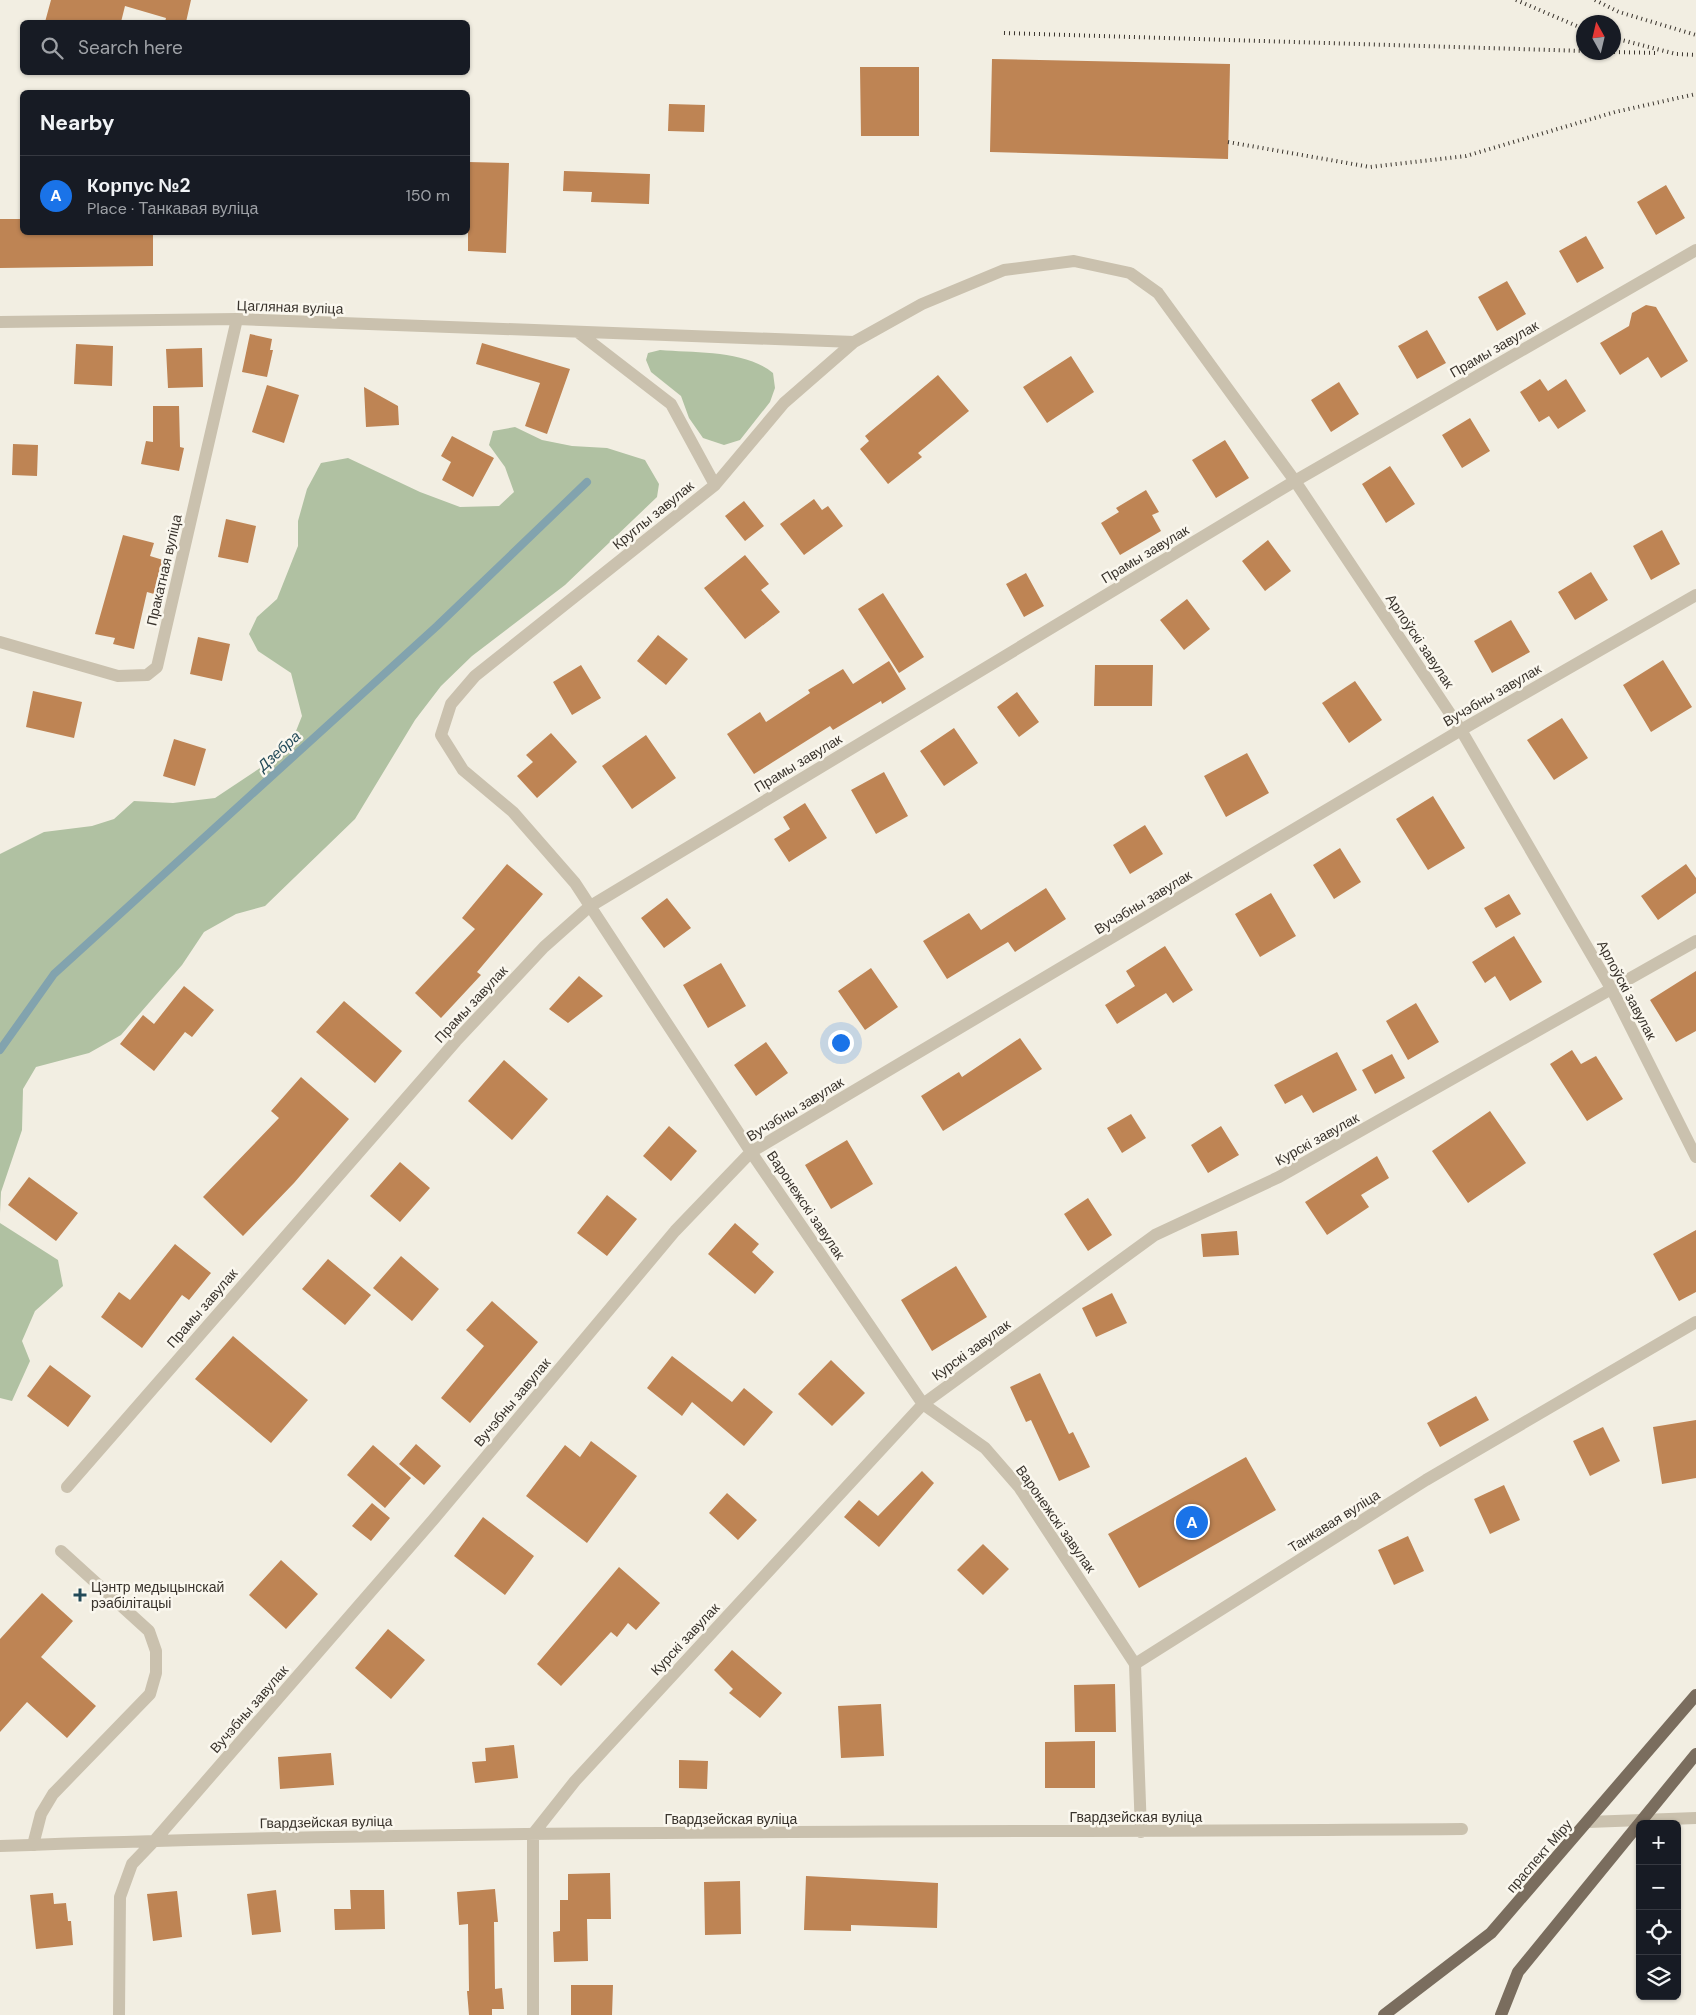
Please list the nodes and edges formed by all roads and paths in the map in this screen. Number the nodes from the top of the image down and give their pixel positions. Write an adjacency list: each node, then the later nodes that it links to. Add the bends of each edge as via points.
1 (1696, 250): 6 (street, Прамы завулак)
2 (238, 319): 3 (street, Цагляная вуліца); 4 (street, Цагляная вуліца); 9 (street, Пракатная вуліца, via 157,667 147,675 118,676)
3 (0, 322)
4 (578, 333): 5 (street, Цагляная вуліца); 7 (street, Круглы завулак, via 671,404)
5 (854, 342): 6 (street, Арлоўскі завулак, via 922,304 1004,270 1074,261 1130,273 1158,293); 7 (street, Арлоўскі завулак, via 784,403)
6 (1295, 481): 11 (street, Арлоўскі завулак); 12 (street, Прамы завулак)
7 (715, 484): 10 (street, Круглы завулак, via 475,676)
8 (1696, 595): 11 (street, Вучэбны завулак)
9 (0, 642)
10 (451, 704): 12 (street, Варонежскі завулак, via 441,735 463,770 513,812 574,883)
11 (1461, 730): 14 (street, Арлоўскі завулак); 15 (street, Вучэбны завулак)
12 (589, 907): 15 (street, Варонежскі завулак); 19 (street, Прамы завулак, via 544,947 456,1041)
13 (1696, 941): 14 (street, Курскі завулак)
14 (1612, 990): 16 (street, Арлоўскі завулак); 18 (street, Курскі завулак, via 1279,1177 1156,1235)
15 (751, 1152): 18 (street, Варонежскі завулак); 32 (street, Вучэбны завулак, via 675,1231 433,1520)
16 (1696, 1157)
17 (1696, 1322): 21 (street, Танкавая вуліца, via 1426,1480)
18 (923, 1404): 21 (street, Варонежскі завулак, via 985,1448 1019,1487); 31 (street, Курскі завулак, via 574,1781)
19 (66, 1487)
20 (61, 1551): 33 (street, via 149,1631 156,1651 156,1672 150,1694 54,1794 41,1814)
21 (1135, 1664): 30 (street)
22 (1696, 1695): 27 (main road, праспект Міру)
23 (1696, 1754): 26 (main road)
24 (1696, 1818): 26 (street)
25 (1636, 1820): 27 (street)
26 (1641, 1820)
27 (1588, 1822): 37 (main road, праспект Міру, via 1491,1933)
28 (1636, 1826): 38 (main road, via 1518,1972)
29 (1462, 1829): 30 (street, Гвардзейская вуліца)
30 (1141, 1832): 31 (street, Гвардзейская вуліца)
31 (533, 1834): 32 (street, Гвардзейская вуліца); 36 (street)
32 (156, 1840): 33 (street, Гвардзейская вуліца); 35 (street, Вучэбны завулак, via 132,1864 120,1897)
33 (34, 1845): 34 (street, Гвардзейская вуліца)
34 (0, 1846)
35 (119, 2015)
36 (533, 2015)
37 (1384, 2015)
38 (1501, 2015)

